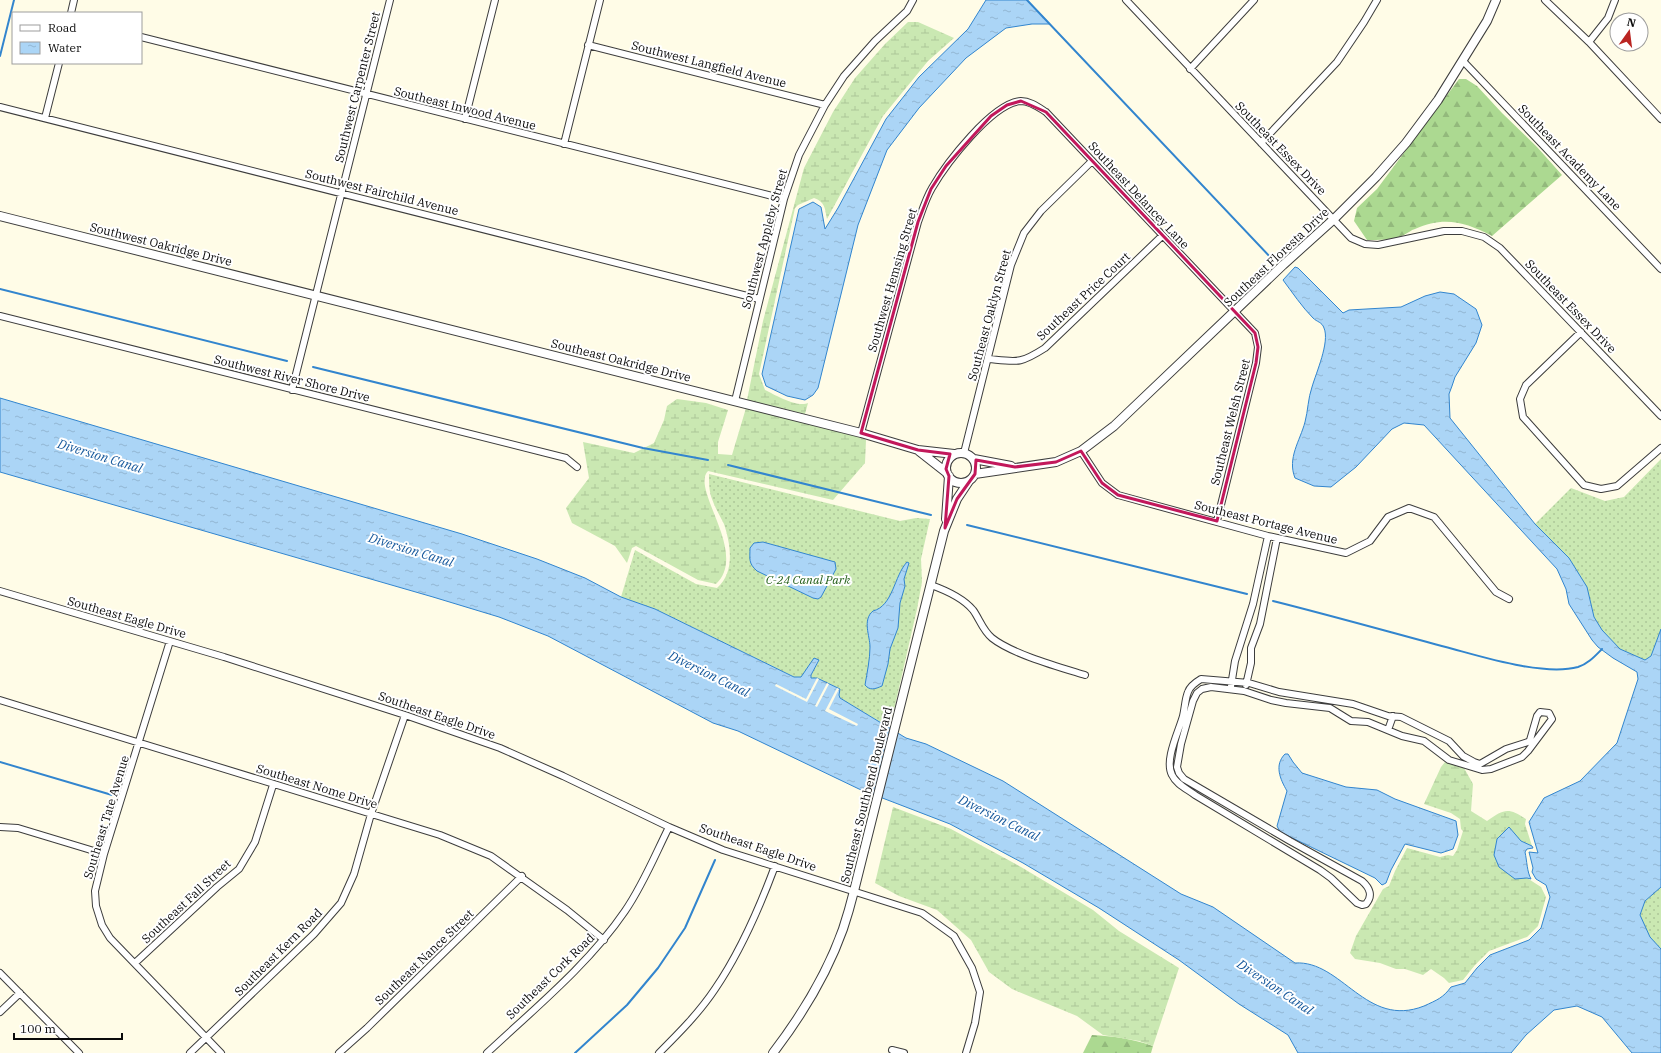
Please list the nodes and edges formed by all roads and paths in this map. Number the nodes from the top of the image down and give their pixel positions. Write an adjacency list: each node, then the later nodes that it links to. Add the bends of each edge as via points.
1 (74, 0): 12 (street)
2 (390, 0): 19 (street, Southwest Carpenter Street)
3 (495, 0): 25 (street)
4 (600, 0): 15 (street)
5 (913, 0): 21 (street, Southwest Appleby Street, via 907,11 875,41 844,76)
6 (1126, 0): 18 (street, Southeast Essex Drive)
7 (1254, 0): 18 (street)
8 (1377, 0): 26 (street, via 1337,62)
9 (1496, 0): 16 (street, Southeast Floresta Drive, via 1487,21)
10 (1545, 0): 14 (street)
11 (1615, 0): 14 (street, via 1608,18)
12 (71, 12)
13 (142, 37): 19 (street, Southeast Inwood Avenue)
14 (1589, 42): 23 (street)
15 (588, 45): 21 (street, Southwest Langfield Avenue); 27 (street)
16 (1463, 61): 32 (street, Southeast Floresta Drive, via 1406,143); 34 (street, Southeast Academy Lane)
17 (59, 64): 24 (street)
18 (1190, 69): 26 (street, Southeast Essex Drive)
19 (367, 94): 25 (street, Southeast Inwood Avenue); 29 (street, Southwest Carpenter Street)
20 (1021, 101): 28 (street, Southeast Delancey Lane, via 1036,105 1046,112); 44 (street, Southwest Hemsing Street, via 1007,104 991,116 946,166 931,189 918,222)
21 (825, 105): 30 (street, Southwest Appleby Street, via 799,155)
22 (0, 107): 24 (street, Southwest Fairchild Avenue)
23 (1660, 116)
24 (45, 118): 29 (street, Southwest Fairchild Avenue)
25 (465, 119): 27 (street, Southeast Inwood Avenue)
26 (1262, 143): 32 (street, Southeast Essex Drive)
27 (564, 144): 30 (street, Southeast Inwood Avenue)
28 (1092, 161): 33 (street, Southeast Delancey Lane); 40 (street, Southeast Oaklyn Street, via 1041,211 1024,233 1011,265)
29 (342, 193): 35 (street, Southwest Carpenter Street); 36 (street, Southwest Fairchild Avenue)
30 (784, 199): 36 (street, Southwest Appleby Street)
31 (0, 216): 35 (street, Southwest Oakridge Drive)
32 (1334, 219): 37 (street, Southeast Floresta Drive); 39 (street, Southeast Essex Drive, via 1351,238 1365,244 1378,245 1444,231 1462,231 1484,237 1500,248)
33 (1162, 236): 37 (street, Southeast Delancey Lane); 40 (street, Southeast Price Court, via 1045,348 1026,360 1014,362)
34 (1661, 269)
35 (316, 296): 41 (street, Southwest Carpenter Street); 42 (street, Southeast Oakridge Drive)
36 (759, 299): 42 (street, Southwest Appleby Street)
37 (1236, 312): 47 (street, Southeast Floresta Drive, via 1114,426); 56 (street, Southeast Welsh Street, via 1255,333 1258,347)
38 (0, 316): 41 (street, Southwest River Shore Drive)
39 (1582, 332): 43 (street, Southeast Essex Drive); 45 (street, via 1526,385 1520,399 1523,417 1584,485 1601,489 1618,486)
40 (989, 359): 48 (street, Southeast Oaklyn Street)
41 (292, 390): 51 (street, Southwest River Shore Drive, via 566,458)
42 (735, 401): 44 (street, Southeast Oakridge Drive)
43 (1661, 416)
44 (861, 433): 46 (street, Southeast Oakridge Drive)
45 (1661, 448)
46 (918, 450): 49 (street, Southeast Oakridge Drive); 54 (street, Southeast Oakridge Drive)
47 (1081, 451): 52 (street, Southeast Floresta Drive, via 1056,462); 56 (street, Southeast Portage Avenue, via 1102,483 1118,495)
48 (964, 453): 49 (street); 50 (street)
49 (954, 454): 54 (street, via 946,464)
50 (974, 459): 52 (street, Southeast Floresta Drive); 53 (street, via 977,469)
51 (576, 467)
52 (1015, 467): 53 (street, Southeast Floresta Drive)
53 (975, 474): 55 (street)
54 (948, 475): 55 (street, via 956,482); 57 (street, Southeast Southbend Boulevard)
55 (969, 481): 57 (street, Southeast Southbend Boulevard, via 957,499)
56 (1217, 521): 58 (street, Southeast Portage Avenue)
57 (945, 528): 62 (street, Southeast Southbend Boulevard)
58 (1268, 536): 59 (street, Southeast Portage Avenue); 60 (street)
59 (1277, 538): 61 (street); 64 (street, Southeast Portage Avenue, via 1346,553 1370,541 1388,517 1409,508 1434,518 1496,592)
60 (1261, 571): 61 (street); 68 (street, via 1235,660)
61 (1270, 573): 67 (street, via 1260,624 1251,648)
62 (931, 585): 66 (street, via 963,601 972,609 990,636 1004,647); 92 (street, Southeast Southbend Boulevard)
63 (0, 591): 65 (street, Southeast Eagle Drive)
64 (1509, 599)
65 (170, 641): 73 (street, Southeast Eagle Drive); 77 (street, Southeast Tate Avenue)
66 (1085, 675)
67 (1247, 683): 68 (street); 69 (street); 71 (street)
68 (1231, 685): 69 (street); 75 (street, via 1202,689 1197,693); 75 (street, via 1201,679 1196,683 1188,691)
69 (1244, 690): 72 (street, via 1271,700)
70 (0, 700): 77 (street, Southeast Nome Drive)
71 (1324, 700): 72 (street); 74 (street, via 1353,704)
72 (1323, 707): 76 (street, via 1337,711 1351,720 1368,722)
73 (405, 715): 82 (street, Southeast Kern Road); 85 (street, Southeast Eagle Drive, via 500,748)
74 (1392, 716): 76 (street); 78 (street, via 1411,721 1448,741)
75 (1182, 729): 79 (street, via 1177,767); 80 (street, via 1171,756 1170,767 1171,775)
76 (1388, 730): 78 (street, via 1424,741 1449,760)
77 (140, 744): 81 (street, Southeast Nome Drive); 87 (street, Southeast Tate Avenue)
78 (1473, 765): 78 (street, via 1482,770 1491,770 1522,757 1532,741 1506,749 1480,764)
79 (1183, 778): 80 (street); 83 (street)
80 (1178, 782): 86 (street)
81 (273, 785): 82 (street, Southeast Nome Drive); 94 (street, Southeast Fall Street, via 256,842 239,869)
82 (371, 814): 91 (street, Southeast Nome Drive, via 440,835 491,856); 98 (street, Southeast Kern Road, via 354,874 341,903 314,934)
83 (1257, 822): 86 (street); 88 (street)
84 (0, 827): 87 (street, via 18,828)
85 (669, 827): 90 (street, Southeast Eagle Drive, via 723,850); 93 (street, Southeast Cork Road, via 629,904)
86 (1252, 829): 89 (street)
87 (104, 854): 94 (street, Southeast Tate Avenue, via 95,891 96,906 102,925 110,938)
88 (1314, 855): 89 (street); 89 (street, via 1362,881 1370,891 1366,904 1357,903 1331,878)
89 (1308, 863)
90 (775, 866): 92 (street, Southeast Eagle Drive); 105 (street, via 756,916 715,990)
91 (522, 876): 93 (street, Southeast Nome Drive); 103 (street, Southeast Nance Street)
92 (854, 891): 106 (street, Southeast Southbend Boulevard, via 843,930 810,999); 108 (street, Southeast Eagle Drive, via 922,912 954,936 972,968 980,992 975,1023)
93 (604, 940): 104 (street, Southeast Cork Road)
94 (135, 964): 98 (street, Southeast Tate Avenue)
95 (0, 973): 96 (street)
96 (20, 993): 97 (street); 100 (street)
97 (0, 1012)
98 (206, 1038): 101 (street, Southeast Kern Road); 102 (street, Southeast Tate Avenue)
99 (892, 1050): 107 (street)
100 (78, 1053)
101 (190, 1053)
102 (221, 1053)
103 (339, 1053)
104 (487, 1053)
105 (658, 1053)
106 (773, 1053)
107 (904, 1053)
108 (966, 1053)

